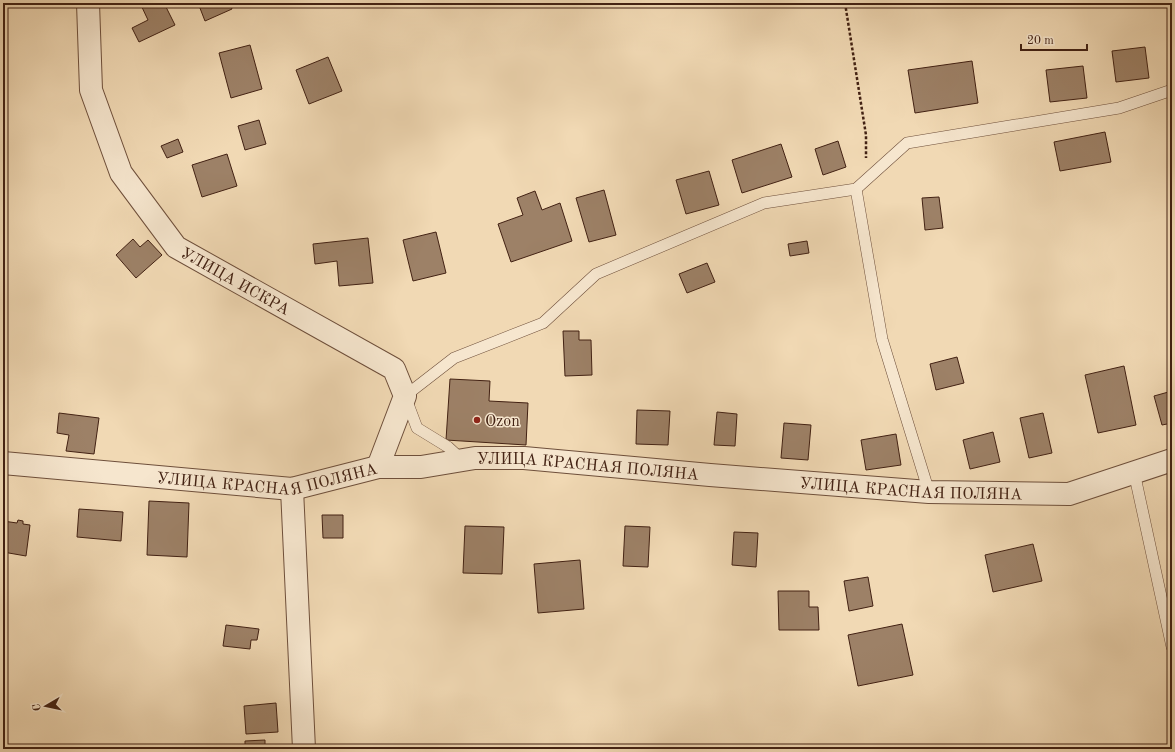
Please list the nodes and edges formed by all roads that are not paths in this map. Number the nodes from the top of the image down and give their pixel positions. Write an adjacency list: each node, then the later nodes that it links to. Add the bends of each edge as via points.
1 (88, 3): 4 (street, УЛИЦА ИСКРА, via 91,90 121,173 176,247 394,369)
2 (1172, 90): 3 (lane, via 1119,108 907,143)
3 (856, 189): 4 (lane, via 764,203 596,274 543,323 454,358); 11 (lane, via 882,339)
4 (406, 396): 5 (lane, via 417,428 448,447); 8 (street)
5 (462, 460): 8 (street, УЛИЦА КРАСНАЯ ПОЛЯНА, via 421,467); 11 (street, УЛИЦА КРАСНАЯ ПОЛЯНА, via 524,458)
6 (1172, 460): 9 (street, УЛИЦА КРАСНАЯ ПОЛЯНА)
7 (3, 463): 10 (street, УЛИЦА КРАСНАЯ ПОЛЯНА)
8 (378, 467): 10 (street, УЛИЦА КРАСНАЯ ПОЛЯНА)
9 (1134, 472): 11 (street, УЛИЦА КРАСНАЯ ПОЛЯНА, via 1069,494); 12 (lane)
10 (292, 489): 13 (street)
11 (929, 492)
12 (1172, 647)
13 (304, 749)

